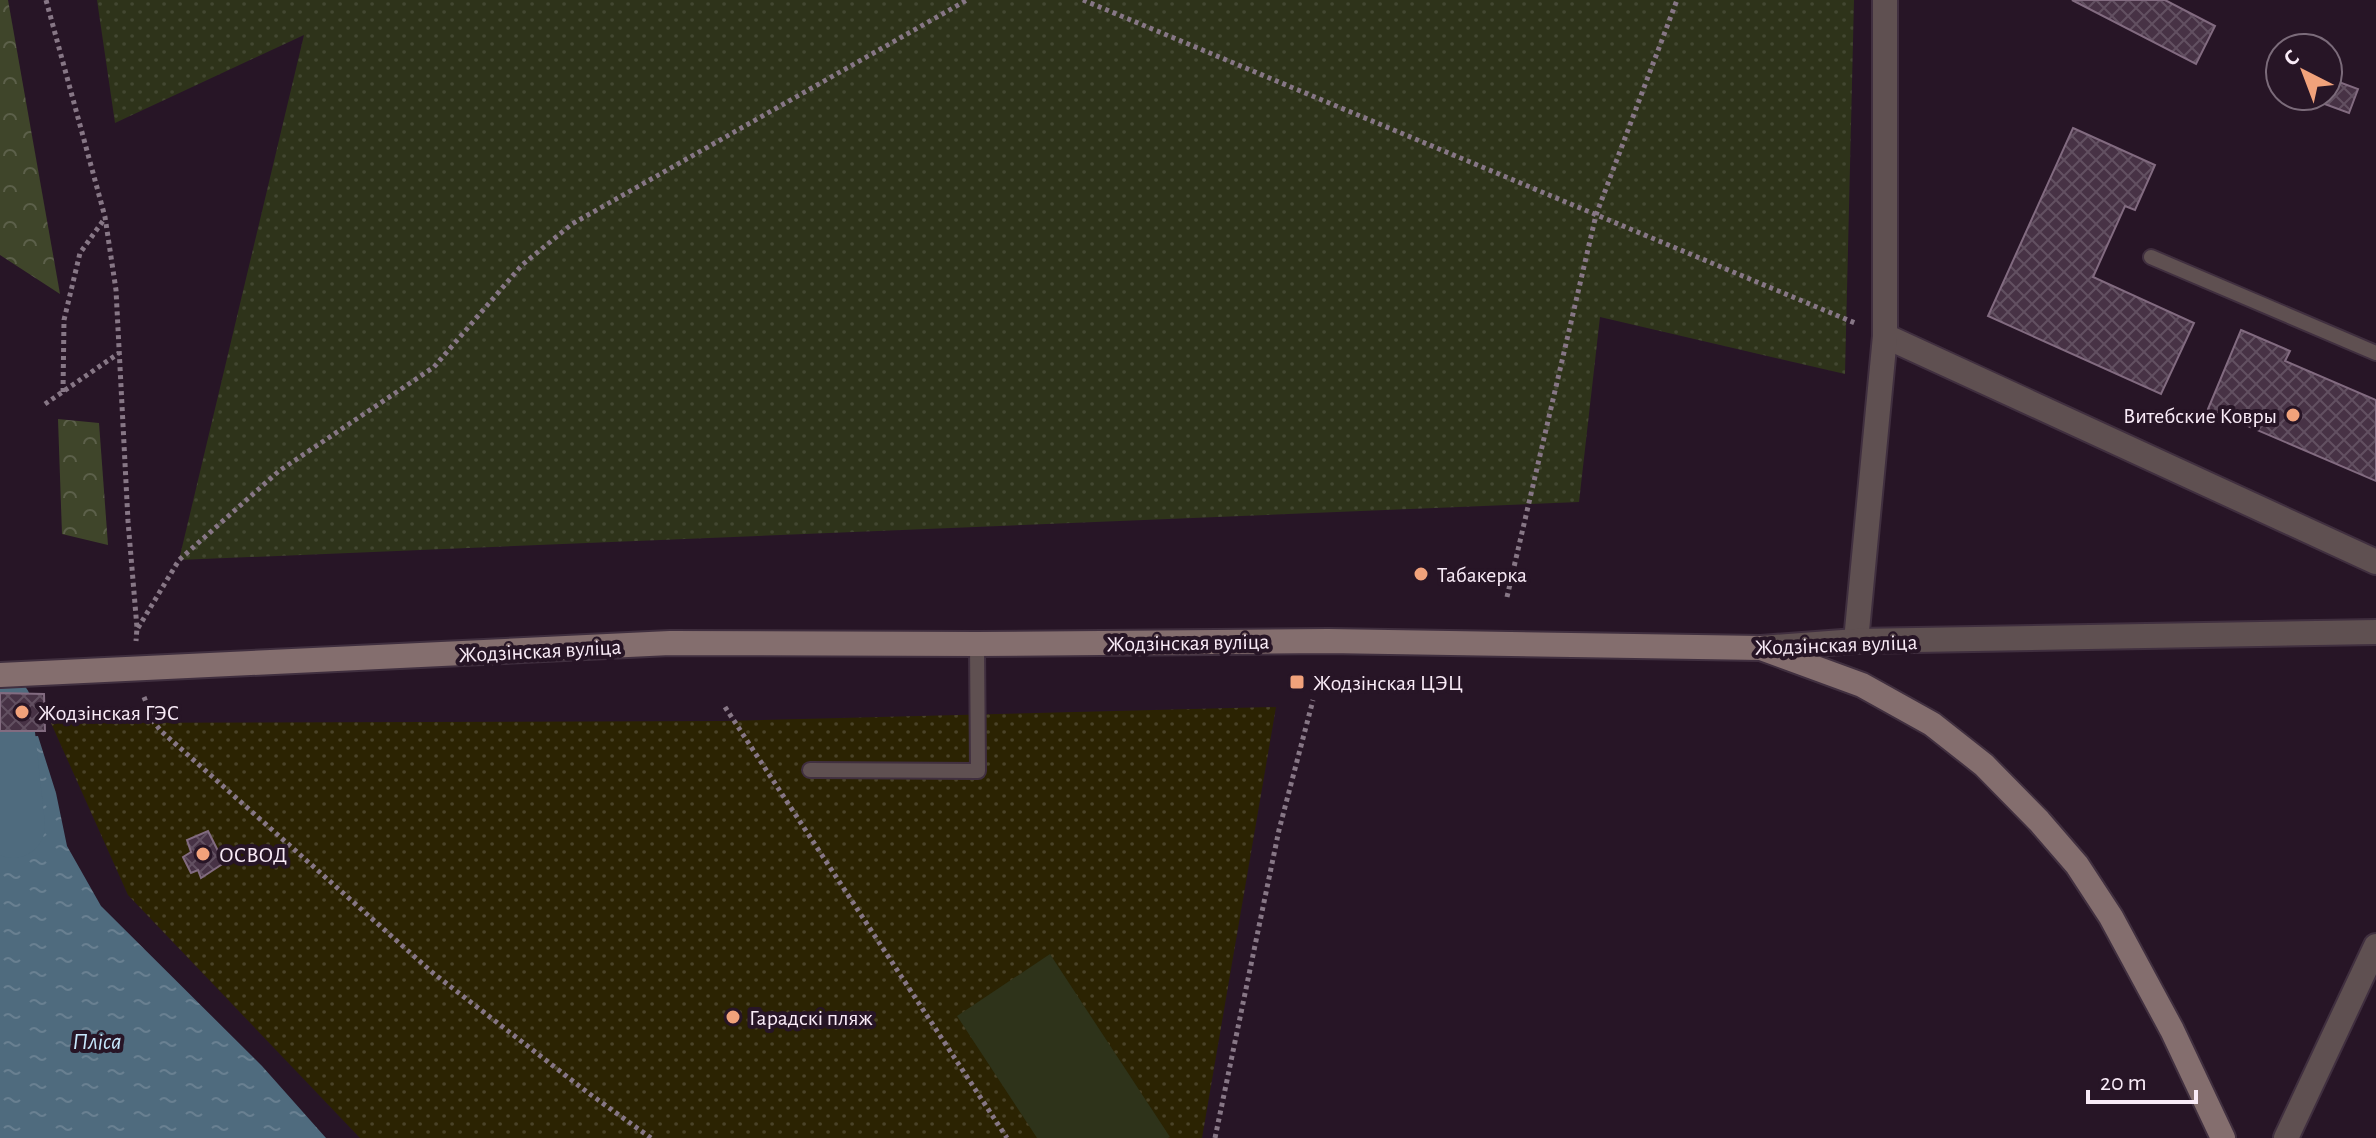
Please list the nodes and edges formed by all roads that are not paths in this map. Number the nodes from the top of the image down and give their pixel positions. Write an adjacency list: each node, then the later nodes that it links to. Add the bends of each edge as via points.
1 (1885, 0): 3 (street)
2 (2151, 257): 4 (lane)
3 (1885, 336): 5 (street); 7 (street)
4 (2376, 353)
5 (2376, 562)
6 (2376, 632): 7 (street, Жодзінская вуліца)
7 (1856, 641): 9 (street, Жодзінская вуліца)
8 (977, 644): 9 (main road, Жодзінская вуліца, via 1328,641); 10 (main road, Жодзінская вуліца, via 670,643); 11 (lane, via 978,771)
9 (1761, 648): 13 (main road, via 1862,685 1932,724 1984,765 2039,821 2111,917)
10 (0, 675)
11 (810, 770)
12 (2376, 946): 14 (street)
13 (2223, 1138)
14 (2286, 1138)

